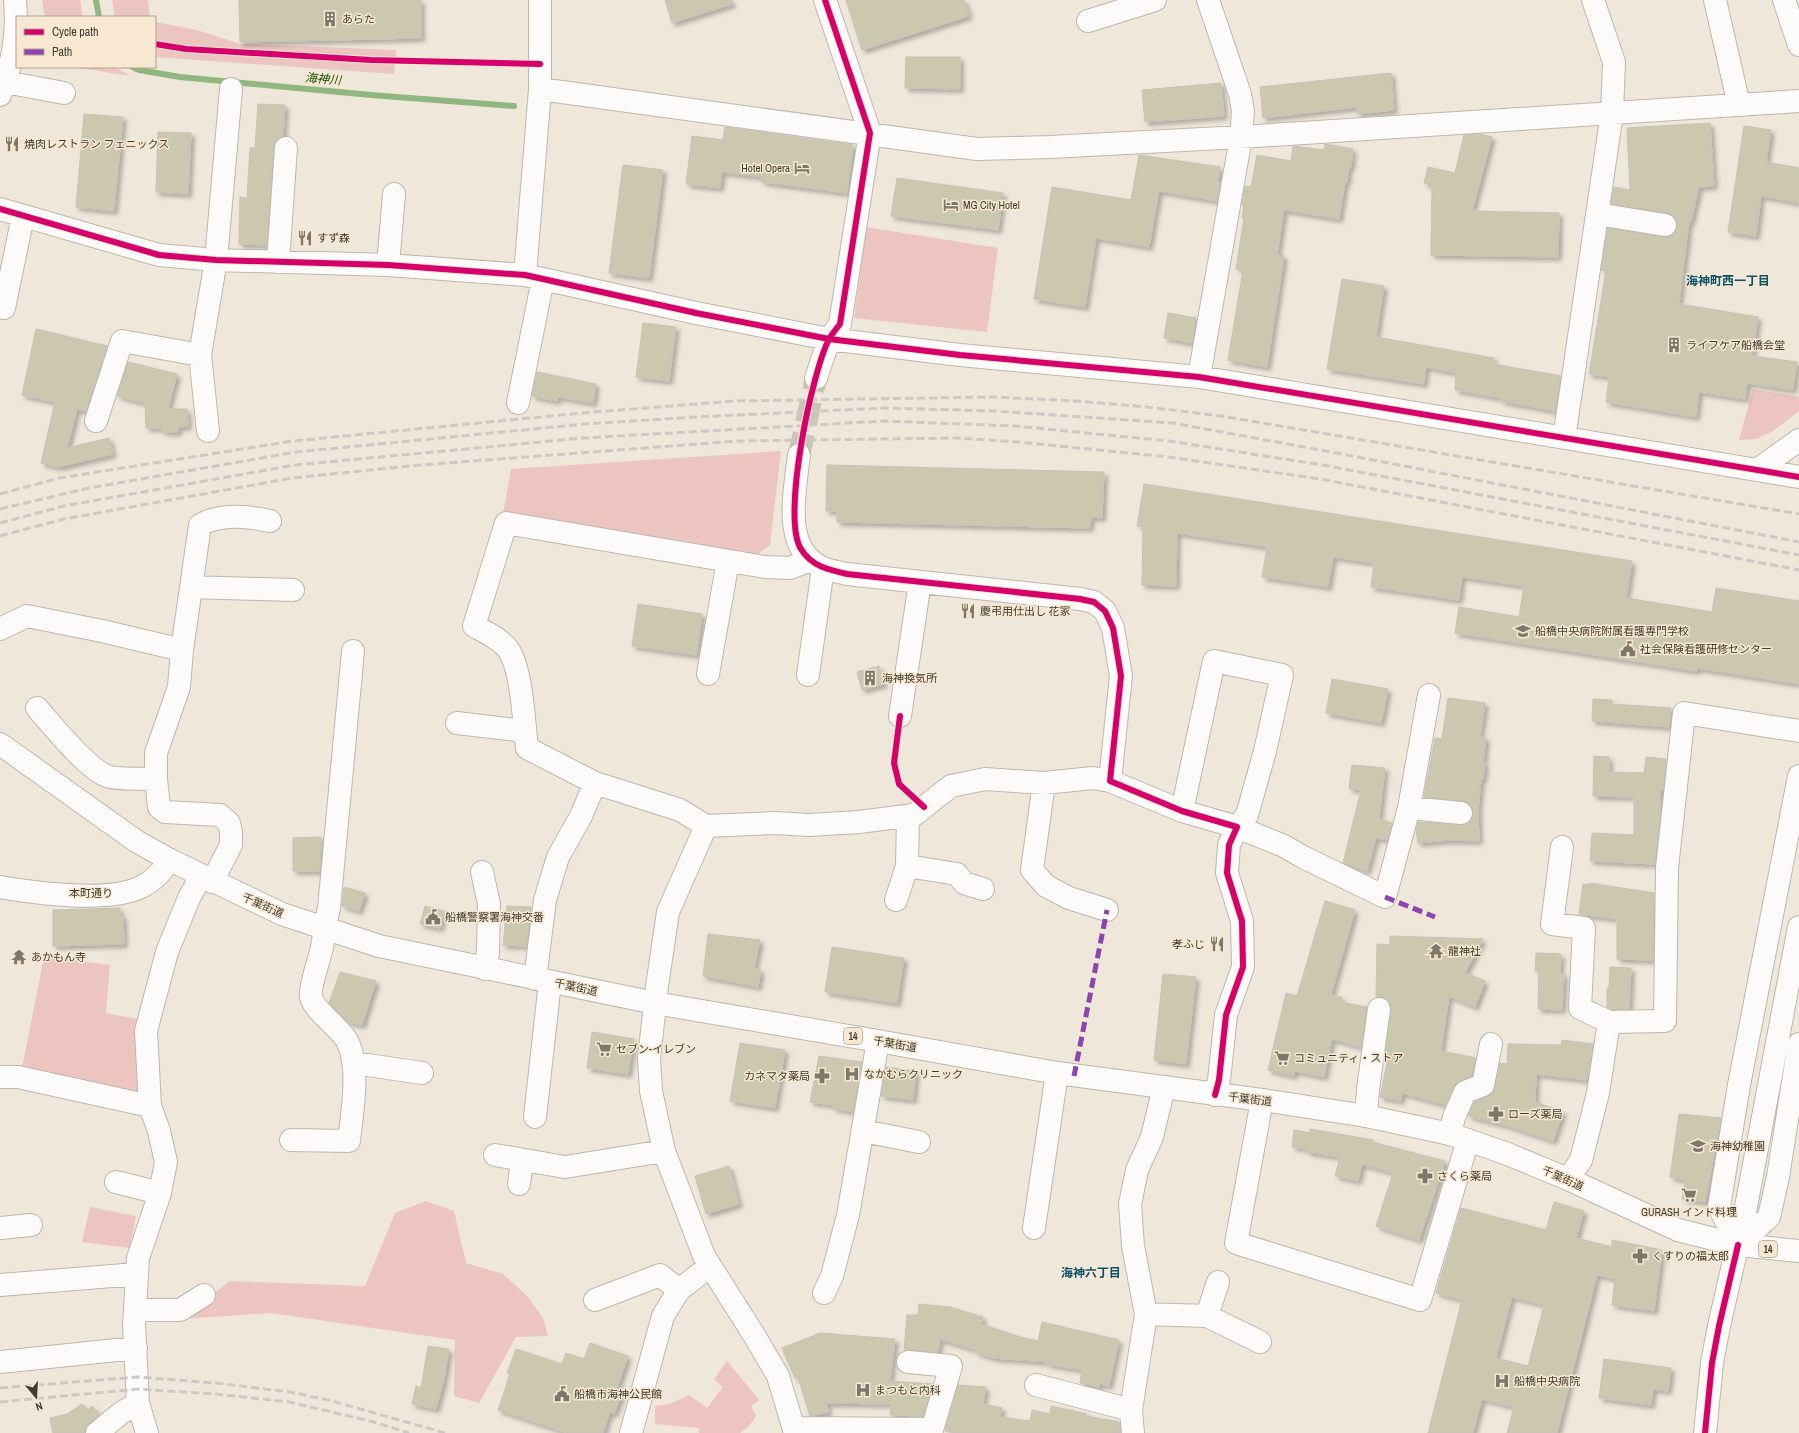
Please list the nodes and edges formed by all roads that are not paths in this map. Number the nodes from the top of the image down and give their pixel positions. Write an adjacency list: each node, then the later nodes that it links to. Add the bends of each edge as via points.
1 (15, 0): 11 (main road, via 15,45)
2 (540, 0): 13 (main road)
3 (825, 0): 18 (main road)
4 (1155, 0): 9 (main road)
5 (1208, 0): 19 (main road, via 1240,94 1243,111)
6 (1593, 0): 17 (main road, via 1614,62)
7 (1715, 0): 16 (main road)
8 (1784, 0): 10 (main road)
9 (1088, 21)
10 (1799, 45)
11 (3, 89): 14 (main road)
12 (232, 89): 26 (main road)
13 (540, 89): 18 (main road); 29 (main road)
14 (64, 93)
15 (1799, 96): 16 (main road)
16 (1739, 105): 17 (main road)
17 (1612, 113): 19 (main road); 23 (main road)
18 (870, 133): 19 (main road, via 977,149); 31 (main road, via 840,324)
19 (1241, 137): 34 (main road)
20 (286, 148): 27 (main road)
21 (394, 194): 28 (main road)
22 (0, 209): 24 (main road)
23 (1597, 214): 25 (main road); 38 (main road)
24 (23, 216): 26 (main road, via 159,255); 30 (main road)
25 (1665, 225)
26 (216, 260): 27 (main road); 32 (main road)
27 (278, 262): 28 (main road)
28 (388, 265): 29 (main road)
29 (534, 277): 31 (main road); 35 (main road)
30 (4, 308)
31 (829, 339): 33 (main road); 34 (main road, via 960,355)
32 (200, 355): 36 (main road, via 122,341); 37 (main road)
33 (816, 378)
34 (1199, 378): 38 (main road)
35 (518, 403)
36 (96, 421)
37 (208, 431)
38 (1563, 437): 41 (main road)
39 (1799, 440): 41 (main road)
40 (799, 455): 45 (main road, via 794,532 800,549)
41 (1757, 470): 42 (main road)
42 (1799, 477)
43 (270, 521): 47 (main road, via 235,516 212,519 200,525)
44 (728, 561): 45 (main road, via 765,568); 52 (main road); 58 (main road, via 506,523 474,626 496,638 507,647 512,656 518,675)
45 (817, 564): 46 (main road, via 847,574); 53 (main road)
46 (920, 582): 56 (main road); 63 (main road, via 1080,598 1094,602 1105,611 1113,628 1121,676)
47 (191, 587): 48 (main road); 50 (main road)
48 (294, 590)
49 (0, 629): 50 (main road, via 27,616)
50 (182, 650): 62 (main road, via 179,687 156,753)
51 (352, 652): 81 (main road, via 329,908)
52 (708, 674)
53 (808, 675)
54 (1429, 695): 66 (main road)
55 (37, 708): 62 (main road, via 74,749 107,777)
56 (900, 716)
57 (458, 723): 58 (main road)
58 (525, 731): 64 (main road, via 526,748)
59 (1799, 732): 87 (main road, via 1684,713 1667,868 1664,1021)
60 (0, 744): 73 (main road, 千葉街道 / 14, via 136,841)
61 (1799, 776): 115 (main road, via 1739,1085 1719,1207)
62 (156, 779): 76 (main road, via 159,807 165,812 220,815 229,823 232,832 231,845)
63 (1110, 781): 65 (main road, via 1093,778); 67 (main road)
64 (595, 783): 70 (main road, via 680,810); 84 (main road, via 558,857 545,900)
65 (1044, 783): 69 (main road, via 985,779 951,786 914,815); 80 (main road, via 1032,870 1046,886 1069,898)
66 (1409, 808): 68 (main road); 71 (main road, via 1386,897 1284,846)
67 (1182, 811): 71 (main road); 71 (main road, via 1214,661 1282,675 1266,751 1247,815)
68 (1461, 813)
69 (908, 816): 70 (main road, via 859,822); 74 (main road)
70 (706, 826): 85 (main road, via 668,912)
71 (1237, 828): 96 (main road, via 1229,845 1227,873 1242,921 1243,967 1226,1016)
72 (1562, 847): 87 (main road, via 1552,924 1584,928 1580,1008)
73 (170, 860): 76 (main road, 千葉街道 / 14); 77 (main road, 本町通り, via 160,874 142,887 114,894 88,895)
74 (907, 866): 78 (main road, via 957,874 964,883); 79 (main road)
75 (482, 872): 83 (main road, via 489,904)
76 (207, 879): 81 (main road, 千葉街道 / 14, via 282,914); 98 (main road, via 189,898 167,952 146,1031)
77 (0, 887)
78 (983, 889)
79 (896, 900)
80 (1107, 910)
81 (324, 928): 83 (main road, 千葉街道 / 14, via 379,946); 91 (main road, via 311,996 316,1008 346,1040)
82 (1799, 928): 115 (main road)
83 (485, 969): 84 (main road, 千葉街道 / 14)
84 (542, 980): 85 (main road, 千葉街道 / 14); 100 (main road)
85 (655, 1003): 88 (main road, 千葉街道 / 14); 105 (main road, via 649,1059 650,1091)
86 (1379, 1009): 99 (main road)
87 (1609, 1022): 108 (main road, via 1598,1093 1581,1160)
88 (878, 1041): 93 (main road, 千葉街道 / 14); 101 (main road)
89 (1491, 1044): 102 (main road, via 1483,1086 1465,1092 1454,1117)
90 (1799, 1044): 115 (main road, via 1778,1177 1769,1217)
91 (354, 1063): 92 (main road); 103 (main road, via 349,1141)
92 (422, 1073)
93 (1057, 1073): 95 (main road, 千葉街道 / 14); 114 (main road)
94 (0, 1077): 98 (main road, via 18,1077)
95 (1164, 1087): 96 (main road, 千葉街道 / 14); 126 (main road, via 1152,1137 1138,1170 1130,1204 1133,1246)
96 (1215, 1095): 97 (main road, 千葉街道 / 14)
97 (1262, 1100): 99 (main road, 千葉街道 / 14); 102 (main road, via 1236,1243 1420,1300)
98 (150, 1106): 111 (main road, via 166,1162)
99 (1366, 1116): 102 (main road, 千葉街道 / 14)
100 (535, 1117)
101 (863, 1131): 104 (main road); 122 (main road, via 840,1251)
102 (1459, 1137): 108 (main road, 千葉街道 / 14)
103 (290, 1140)
104 (919, 1142)
105 (664, 1150): 107 (main road, via 565,1167); 117 (main road, via 693,1229)
106 (495, 1155): 107 (main road)
107 (522, 1160): 110 (main road)
108 (1568, 1180): 115 (main road, 千葉街道 / 14, via 1678,1230)
109 (116, 1182): 111 (main road)
110 (519, 1184)
111 (160, 1193): 118 (main road, via 138,1258)
112 (31, 1226): 113 (main road)
113 (0, 1228)
114 (1034, 1228)
115 (1738, 1245): 116 (main road, 千葉街道 / 14); 141 (main road, via 1715,1348)
116 (1799, 1251)
117 (710, 1266): 121 (main road); 135 (main road, via 778,1376)
118 (137, 1274): 120 (main road); 125 (main road)
119 (1218, 1282): 127 (main road)
120 (0, 1285)
121 (679, 1290): 124 (main road, via 660,1275); 139 (main road, via 663,1316)
122 (824, 1293)
123 (204, 1295): 125 (main road, via 180,1310)
124 (595, 1300)
125 (135, 1310): 129 (main road)
126 (1146, 1314): 127 (main road); 134 (main road)
127 (1207, 1316): 128 (main road)
128 (1260, 1342)
129 (136, 1348): 130 (main road); 133 (main road)
130 (0, 1362)
131 (908, 1362): 136 (main road, via 951,1366)
132 (1036, 1385): 134 (main road)
133 (138, 1403): 137 (main road); 138 (main road)
134 (1131, 1410): 140 (main road)
135 (794, 1430): 136 (main road)
136 (932, 1431)
137 (97, 1433)
138 (147, 1433)
139 (631, 1433)
140 (1133, 1433)
141 (1705, 1433)

